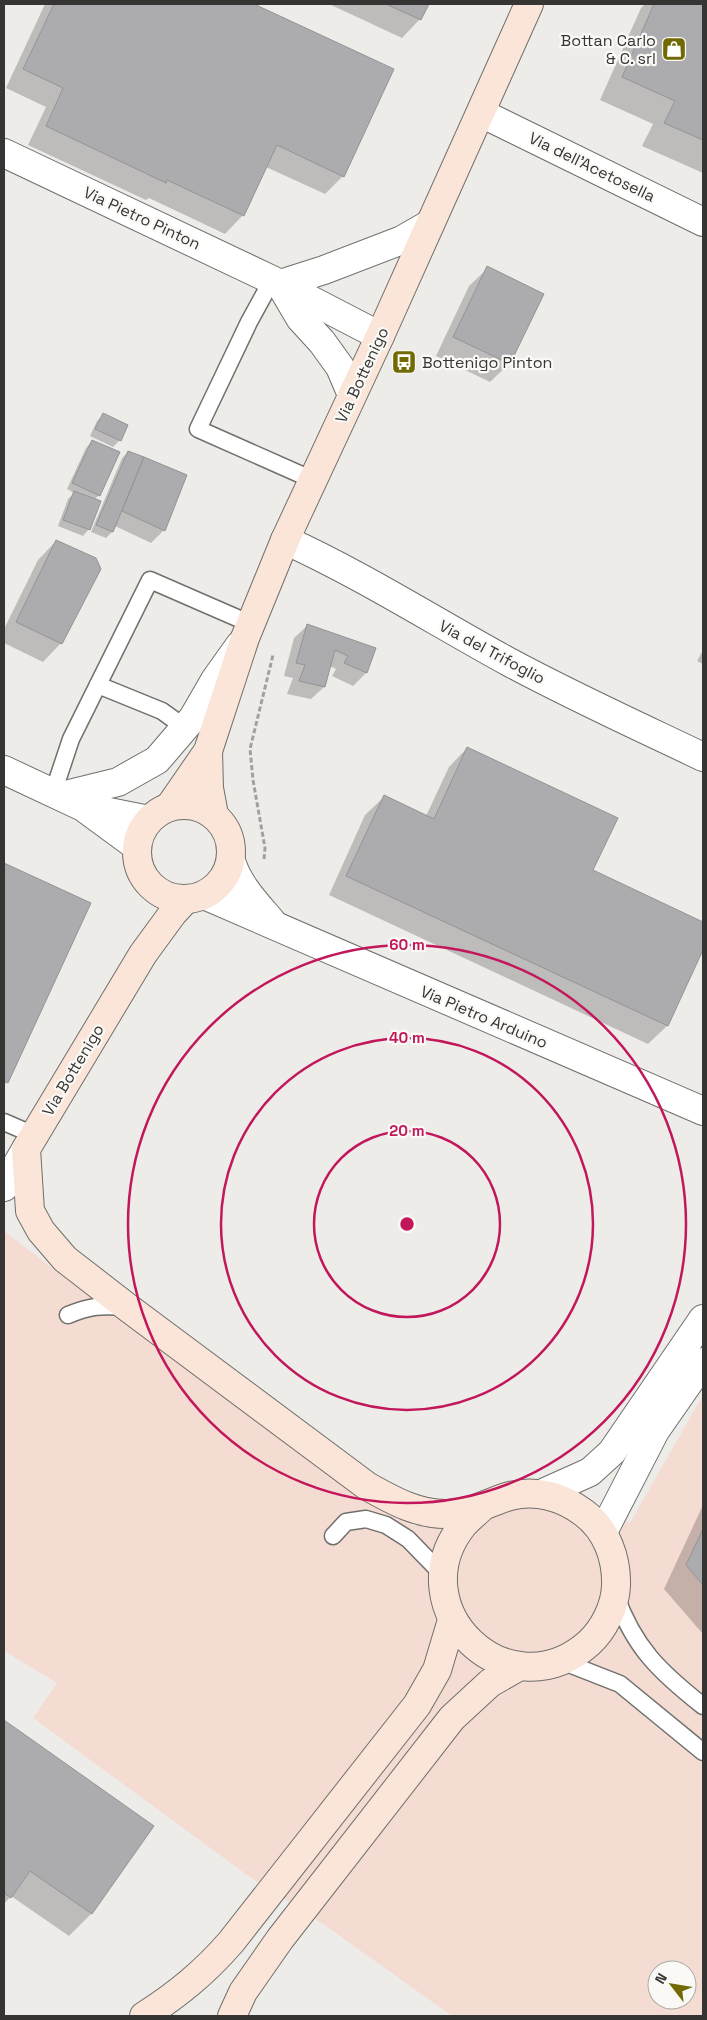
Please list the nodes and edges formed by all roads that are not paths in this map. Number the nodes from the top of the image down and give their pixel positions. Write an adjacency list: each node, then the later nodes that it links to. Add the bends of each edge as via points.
1 (529, 4): 2 (street, Via Bottenigo)
2 (481, 113): 4 (street, Via dell'Acetosella); 5 (street, Via Bottenigo)
3 (4, 153): 6 (street, Via Pietro Pinton)
4 (703, 222)
5 (430, 224): 6 (street, via 402,240 324,270); 7 (street, Via Bottenigo)
6 (276, 282): 7 (street, Via Pietro Pinton); 8 (street, via 340,367); 9 (lane, via 249,322 198,429)
7 (380, 336): 8 (street, Via Bottenigo)
8 (352, 395): 9 (street, Via Bottenigo)
9 (313, 480): 10 (street, Via Bottenigo)
10 (285, 540): 11 (street, Via Bottenigo); 15 (street, Via del Trifoglio, via 316,554 511,663)
11 (248, 631): 12 (lane, via 150,580); 13 (street); 14 (street, Via Bottenigo)
12 (98, 685): 13 (lane, via 162,712); 17 (lane, via 71,739)
13 (184, 728): 17 (street, via 157,760 118,782)
14 (208, 751): 18 (street, Via Bottenigo); 19 (street, Via Bottenigo, via 209,788)
15 (703, 757)
16 (4, 770): 17 (street)
17 (66, 799): 18 (street); 20 (street)
18 (160, 813): 19 (street, via 186,804); 20 (street, via 142,831)
19 (214, 814): 21 (street, via 229,835)
20 (136, 846): 22 (street, via 140,869)
21 (231, 861): 23 (street, via 216,887); 24 (street, Via Pietro Arduino, via 242,886)
22 (147, 881): 23 (street, via 171,897); 25 (street, Via Bottenigo, via 151,906)
23 (195, 897): 24 (street, Via Pietro Arduino); 25 (street, Via Bottenigo, via 173,913)
24 (276, 928): 26 (street, Via Pietro Arduino)
25 (143, 954): 28 (street, Via Bottenigo)
26 (699, 1112)
27 (4, 1122): 28 (lane)
28 (30, 1142): 29 (street, Via Bottenigo); 30 (street, via 30,1211 41,1231 65,1259)
29 (4, 1187)
30 (127, 1307): 31 (lane, via 87,1307); 35 (street, via 367,1486 393,1501 420,1511 449,1515)
31 (68, 1316)
32 (703, 1319): 34 (street, via 612,1452 590,1472)
33 (703, 1362): 36 (street, via 656,1431)
34 (541, 1494): 35 (street, via 510,1496); 36 (street, via 564,1501 585,1514)
35 (482, 1507): 38 (street, via 463,1525 449,1548)
36 (603, 1532): 39 (street, via 612,1552)
37 (333, 1536): 38 (lane, via 346,1522 366,1519 386,1525 408,1539)
38 (442, 1575): 40 (street)
39 (615, 1594): 41 (street, via 608,1617 596,1636 579,1652); 43 (lane, via 643,1650 658,1668)
40 (452, 1620): 42 (street, via 468,1642 490,1658); 46 (street, via 437,1670 411,1712 209,1968)
41 (558, 1663): 42 (street); 44 (lane, via 620,1684)
42 (518, 1666): 47 (street, via 490,1683 452,1718 280,1939 243,1992)
43 (703, 1706)
44 (699, 1748): 45 (lane)
45 (703, 1763)
46 (144, 2016)
47 (232, 2016)

